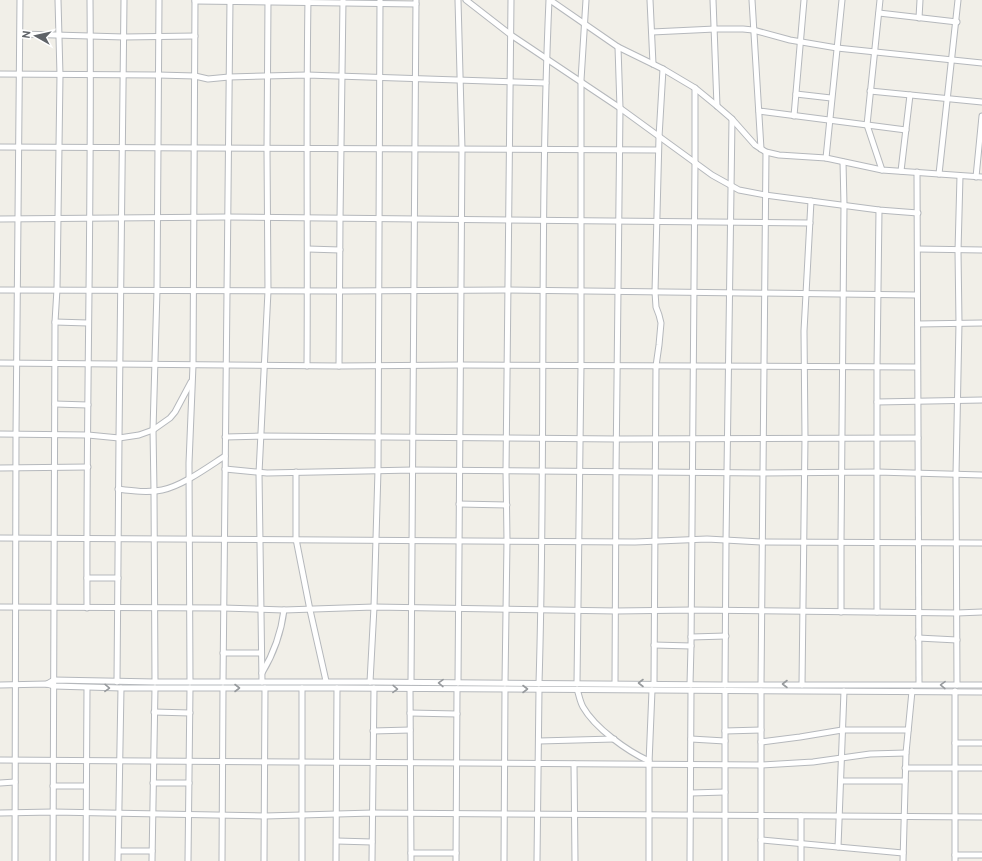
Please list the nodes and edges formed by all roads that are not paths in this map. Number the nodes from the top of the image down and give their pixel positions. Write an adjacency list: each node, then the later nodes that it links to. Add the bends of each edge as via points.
1 (20, 0): 33 (street)
2 (58, 0): 34 (street)
3 (90, 0): 35 (street)
4 (124, 0): 38 (street)
5 (159, 0): 39 (street)
6 (458, 0): 62 (street)
7 (466, 0): 36 (street)
8 (511, 0): 36 (street)
9 (549, 0): 29 (street); 44 (street)
10 (586, 0): 29 (street)
11 (650, 0): 32 (street)
12 (713, 0): 30 (street)
13 (752, 0): 31 (street)
14 (804, 0): 40 (street)
15 (842, 0): 42 (street)
16 (880, 0): 26 (street)
17 (920, 0): 27 (street)
18 (958, 0): 28 (street)
19 (195, 1): 20 (street); 37 (street)
20 (230, 1): 21 (street); 59 (street)
21 (268, 1): 22 (street); 57 (street)
22 (308, 1): 23 (street); 55 (street)
23 (343, 2): 24 (street); 58 (street)
24 (380, 2): 25 (street); 60 (street)
25 (416, 2): 61 (street)
26 (879, 13): 27 (street); 43 (street)
27 (919, 18): 28 (street)
28 (956, 22): 45 (street)
29 (585, 24): 41 (street); 63 (street)
30 (715, 29): 31 (street); 32 (street); 73 (street)
31 (753, 30): 40 (street); 75 (street)
32 (652, 32): 47 (street)
33 (21, 34): 34 (street); 50 (street)
34 (59, 35): 35 (street); 51 (street)
35 (90, 35): 38 (street); 52 (street)
36 (511, 35): 44 (street); 64 (street)
37 (195, 36): 39 (street); 56 (street)
38 (124, 37): 39 (street); 53 (street)
39 (159, 37): 54 (street)
40 (801, 42): 42 (street); 68 (street)
41 (618, 46): 47 (street); 74 (street)
42 (837, 48): 43 (street); 70 (street)
43 (875, 52): 45 (street); 67 (street)
44 (546, 58): 63 (street); 65 (street)
45 (952, 59): 46 (street); 71 (street)
46 (982, 63)
47 (653, 64): 48 (street)
48 (663, 70): 66 (street); 83 (street)
49 (0, 74): 50 (street)
50 (20, 74): 51 (street); 85 (street)
51 (60, 75): 52 (street); 86 (street)
52 (91, 75): 53 (street); 87 (street)
53 (124, 75): 54 (street); 88 (street)
54 (158, 75): 56 (street); 89 (street)
55 (307, 75): 57 (street); 58 (street); 93 (street)
56 (195, 76): 59 (street, via 208,79); 90 (street)
57 (267, 76): 59 (street); 92 (street)
58 (342, 76): 60 (street); 94 (street)
59 (229, 77): 91 (street)
60 (380, 78): 61 (street); 95 (street)
61 (415, 78): 62 (street); 96 (street)
62 (461, 79): 64 (street); 97 (street)
63 (581, 80): 74 (street); 100 (street)
64 (510, 81): 65 (street); 98 (street)
65 (546, 83): 99 (street)
66 (695, 88): 73 (street); 106 (street)
67 (870, 91): 69 (street); 80 (street)
68 (796, 94): 70 (street); 76 (street)
69 (910, 94): 71 (street); 81 (street)
70 (831, 98): 79 (street)
71 (946, 99): 72 (street); 110 (street)
72 (982, 102)
73 (717, 106): 78 (street)
74 (620, 108): 83 (street); 101 (street)
75 (758, 111): 76 (street); 103 (street)
76 (794, 116): 79 (street)
77 (982, 116): 82 (street)
78 (732, 119): 103 (street); 113 (street)
79 (829, 120): 80 (street); 104 (street)
80 (867, 125): 81 (street); 107 (street)
81 (906, 130): 108 (street)
82 (981, 135): 112 (street)
83 (659, 137): 102 (street); 106 (street)
84 (0, 147): 85 (street)
85 (19, 147): 86 (street); 125 (street)
86 (58, 147): 87 (street); 120 (street)
87 (91, 148): 88 (street); 121 (street)
88 (123, 148): 89 (street); 126 (street)
89 (158, 148): 90 (street); 127 (street)
90 (194, 148): 91 (street); 122 (street)
91 (227, 148): 92 (street); 119 (street)
92 (266, 149): 93 (street); 123 (street)
93 (306, 149): 94 (street); 128 (street)
94 (341, 149): 95 (street); 129 (street)
95 (380, 149): 96 (street); 130 (street)
96 (415, 149): 97 (street); 131 (street)
97 (462, 149): 98 (street); 132 (street)
98 (510, 149): 99 (street); 133 (street)
99 (544, 149): 100 (street); 134 (street)
100 (581, 150): 101 (street); 135 (street)
101 (620, 150): 102 (street); 136 (street)
102 (658, 150): 137 (street)
103 (763, 151): 104 (street, via 779,155); 114 (street)
104 (826, 158): 105 (street)
105 (844, 162): 107 (street); 116 (street)
106 (695, 163): 113 (street); 138 (street)
107 (882, 170): 108 (street)
108 (901, 171): 109 (street)
109 (917, 172): 110 (street); 118 (street)
110 (939, 174): 111 (street)
111 (960, 176): 112 (street); 146 (street)
112 (979, 177)
113 (731, 186): 114 (street); 139 (street)
114 (766, 195): 115 (street); 140 (street)
115 (811, 200): 116 (street); 141 (street)
116 (844, 205): 117 (street); 170 (street)
117 (880, 210): 118 (street); 171 (street)
118 (918, 213): 143 (street)
119 (228, 217): 122 (street); 123 (street); 154 (street)
120 (57, 218): 121 (street); 125 (street); 147 (street)
121 (90, 218): 126 (street); 150 (street)
122 (194, 218): 127 (street); 153 (street)
123 (267, 218): 128 (street); 156 (street)
124 (0, 219): 125 (street)
125 (19, 219): 149 (street)
126 (122, 219): 127 (street); 151 (street)
127 (158, 219): 152 (street)
128 (308, 219): 129 (street); 142 (street)
129 (340, 219): 130 (street); 144 (street)
130 (379, 219): 131 (street); 159 (street)
131 (415, 220): 132 (street); 160 (street)
132 (461, 220): 133 (street); 161 (street)
133 (509, 220): 134 (street); 155 (street)
134 (544, 221): 135 (street); 162 (street)
135 (580, 221): 136 (street); 163 (street)
136 (618, 221): 137 (street); 164 (street)
137 (657, 221): 138 (street); 165 (street)
138 (694, 222): 139 (street); 166 (street)
139 (731, 222): 140 (street); 168 (street)
140 (764, 222): 141 (street); 167 (street)
141 (810, 224): 169 (street)
142 (308, 249): 144 (street); 157 (street)
143 (918, 249): 146 (street); 172 (street)
144 (340, 250): 158 (street)
145 (982, 250): 146 (street)
146 (958, 251): 175 (street)
147 (57, 289): 149 (street); 150 (street); 173 (street)
148 (0, 290): 149 (street)
149 (18, 290): 180 (street)
150 (89, 290): 151 (street); 174 (street)
151 (121, 290): 152 (street); 182 (street)
152 (157, 290): 153 (street); 183 (street)
153 (194, 290): 154 (street); 184 (street)
154 (226, 290): 156 (street); 185 (street)
155 (508, 290): 161 (street); 162 (street); 189 (street)
156 (268, 291): 157 (street); 192 (street)
157 (308, 291): 158 (street); 193 (street)
158 (340, 291): 159 (street); 194 (street)
159 (379, 291): 160 (street); 186 (street)
160 (414, 291): 161 (street); 187 (street)
161 (461, 291): 188 (street)
162 (544, 292): 163 (street); 190 (street)
163 (581, 292): 164 (street); 191 (street)
164 (618, 292): 165 (street); 195 (street)
165 (655, 292): 166 (street); 196 (street, via 661,323)
166 (693, 293): 168 (street); 197 (street)
167 (764, 293): 168 (street); 169 (street); 199 (street)
168 (729, 294): 198 (street)
169 (806, 294): 170 (street); 200 (street)
170 (844, 294): 171 (street); 202 (street)
171 (878, 295): 172 (street); 203 (street)
172 (917, 295): 177 (street)
173 (55, 322): 174 (street); 178 (street)
174 (88, 323): 181 (street)
175 (958, 323): 176 (street); 177 (street); 205 (street)
176 (982, 323)
177 (918, 324): 201 (street)
178 (55, 362): 180 (street); 181 (street); 209 (street)
179 (0, 363): 180 (street)
180 (18, 363): 213 (street)
181 (88, 364): 182 (street); 210 (street)
182 (120, 364): 183 (street); 222 (street)
183 (155, 365): 184 (street); 211 (street)
184 (193, 365): 185 (street); 204 (street)
185 (225, 365): 192 (street); 218 (street)
186 (378, 365): 187 (street); 194 (street); 219 (street)
187 (414, 365): 188 (street); 220 (street)
188 (461, 365): 189 (street); 217 (street)
189 (507, 365): 190 (street); 221 (street)
190 (543, 365): 191 (street); 223 (street)
191 (581, 365): 195 (street); 224 (street)
192 (265, 366): 193 (street); 216 (street)
193 (307, 366): 194 (street)
194 (339, 366)
195 (617, 366): 196 (street); 231 (street)
196 (656, 366): 197 (street); 225 (street)
197 (693, 366): 198 (street); 226 (street)
198 (729, 367): 199 (street); 232 (street)
199 (764, 367): 200 (street); 227 (street)
200 (805, 367): 202 (street); 228 (street)
201 (917, 367): 203 (street); 207 (street)
202 (843, 368): 203 (street); 229 (street)
203 (877, 368): 208 (street)
204 (192, 379): 211 (street, via 175,412); 259 (street)
205 (958, 400): 206 (street); 207 (street); 257 (street)
206 (982, 400)
207 (917, 401): 208 (street); 230 (street)
208 (877, 402): 233 (street)
209 (55, 404): 210 (street); 214 (street)
210 (88, 405): 215 (street)
211 (153, 430): 222 (street); 261 (street)
212 (0, 434): 213 (street)
213 (16, 434): 214 (street); 238 (street)
214 (55, 434): 215 (street); 235 (street)
215 (88, 434): 222 (street); 236 (street)
216 (261, 436): 218 (street); 219 (street); 251 (street)
217 (460, 436): 220 (street); 221 (street); 242 (street)
218 (226, 437): 234 (street)
219 (378, 437): 220 (street); 240 (street)
220 (413, 437): 241 (street)
221 (507, 437): 223 (street); 243 (street)
222 (119, 438): 260 (street)
223 (543, 438): 224 (street); 244 (street)
224 (579, 438): 231 (street); 246 (street)
225 (656, 438): 226 (street); 231 (street); 248 (street)
226 (693, 438): 232 (street); 249 (street)
227 (763, 438): 228 (street); 232 (street); 253 (street)
228 (805, 438): 229 (street); 254 (street)
229 (842, 438): 233 (street); 255 (street)
230 (918, 438): 233 (street); 256 (street)
231 (617, 439): 247 (street)
232 (728, 439): 252 (street)
233 (877, 439): 250 (street)
234 (225, 456): 239 (street); 259 (street)
235 (55, 467): 236 (street); 238 (street); 266 (street)
236 (88, 467): 267 (street)
237 (0, 468): 238 (street)
238 (17, 468): 265 (street)
239 (225, 469): 251 (street); 271 (street)
240 (378, 470): 241 (street); 245 (street); 275 (street)
241 (413, 470): 242 (street); 276 (street)
242 (460, 471): 243 (street); 262 (street)
243 (506, 471): 244 (street); 263 (street)
244 (542, 471): 246 (street); 279 (street)
245 (296, 472): 251 (street); 272 (street)
246 (579, 472): 247 (street); 280 (street)
247 (616, 472): 248 (street); 283 (street)
248 (655, 472): 249 (street); 281 (street)
249 (693, 472): 252 (street); 273 (street)
250 (877, 472): 255 (street); 256 (street); 287 (street)
251 (259, 473): 274 (street)
252 (728, 473): 253 (street); 282 (street)
253 (763, 473): 254 (street); 284 (street)
254 (805, 473): 255 (street); 285 (street)
255 (841, 473): 286 (street)
256 (918, 473): 257 (street); 288 (street)
257 (956, 474): 258 (street); 289 (street)
258 (982, 475)
259 (190, 478): 261 (street, via 169,488); 270 (street)
260 (118, 489): 261 (street); 268 (street)
261 (154, 491): 269 (street)
262 (460, 504): 263 (street); 277 (street)
263 (507, 505): 278 (street)
264 (0, 538): 265 (street)
265 (16, 538): 266 (street); 294 (street)
266 (54, 538): 267 (street); 296 (street)
267 (87, 538): 268 (street); 291 (street)
268 (118, 539): 269 (street); 292 (street)
269 (155, 539): 270 (street); 299 (street)
270 (190, 539): 271 (street); 300 (street)
271 (224, 539): 274 (street); 301 (street)
272 (296, 539): 274 (street); 275 (street); 308 (street)
273 (693, 539): 281 (street); 282 (street); 310 (street)
274 (260, 540): 306 (street)
275 (376, 540): 276 (street); 295 (street)
276 (413, 540): 277 (street); 302 (street)
277 (460, 540): 278 (street); 303 (street)
278 (507, 540): 279 (street); 304 (street)
279 (542, 540): 280 (street); 305 (street)
280 (579, 541): 283 (street); 309 (street)
281 (654, 541): 283 (street); 314 (street)
282 (726, 541): 284 (street); 311 (street)
283 (615, 542): 313 (street)
284 (761, 542): 285 (street); 312 (street)
285 (804, 542): 286 (street); 315 (street)
286 (841, 542): 287 (street); 316 (street)
287 (876, 542): 288 (street); 317 (street)
288 (918, 543): 289 (street); 318 (street)
289 (957, 543): 290 (street); 320 (street)
290 (982, 543)
291 (87, 578): 292 (street); 297 (street)
292 (118, 578): 298 (street)
293 (0, 607): 294 (street)
294 (16, 607): 296 (street); 345 (street)
295 (374, 607): 302 (street); 308 (street); 336 (street)
296 (54, 608): 297 (street); 338 (street)
297 (88, 608): 298 (street)
298 (118, 608): 299 (street); 331 (street)
299 (154, 608): 300 (street); 332 (street)
300 (190, 608): 301 (street); 333 (street)
301 (224, 608): 306 (street); 327 (street)
302 (412, 608): 303 (street); 337 (street)
303 (459, 608): 304 (street); 339 (street)
304 (506, 609): 305 (street); 340 (street)
305 (541, 609): 309 (street); 341 (street)
306 (261, 610): 307 (street); 328 (street)
307 (284, 610): 308 (street); 329 (street, via 279,638)
308 (310, 610): 330 (street)
309 (578, 610): 313 (street); 342 (street)
310 (692, 610): 311 (street); 314 (street); 322 (street)
311 (726, 610): 312 (street); 321 (street)
312 (761, 610): 315 (street); 347 (street)
313 (616, 611): 314 (street); 343 (street)
314 (654, 611): 325 (street)
315 (803, 612): 316 (street); 351 (street)
316 (841, 612): 317 (street)
317 (876, 612): 318 (street)
318 (918, 612): 320 (street); 323 (street)
319 (982, 612): 320 (street)
320 (957, 613): 324 (street)
321 (726, 636): 322 (street); 350 (street)
322 (691, 637): 326 (street)
323 (918, 638): 324 (street); 348 (street)
324 (957, 640): 352 (street)
325 (654, 645): 326 (street); 344 (street)
326 (691, 646): 346 (street)
327 (223, 653): 328 (street); 334 (street)
328 (261, 653): 329 (street)
329 (261, 674): 335 (street)
330 (326, 681): 335 (street); 336 (street)
331 (117, 682): 332 (street); 338 (street)
332 (155, 682): 333 (street)
333 (190, 682): 334 (street)
334 (223, 682): 335 (street)
335 (262, 682)
336 (370, 682): 337 (street)
337 (411, 682): 339 (street, one-way to 337)
338 (54, 683): 345 (street); 354 (street); 397 (street)
339 (458, 683): 340 (street)
340 (505, 683): 341 (street)
341 (539, 683): 342 (street)
342 (577, 683): 343 (street)
343 (615, 683): 344 (street, one-way to 343)
344 (654, 683): 346 (street)
345 (16, 684): 349 (street); 396 (street)
346 (690, 684): 350 (street)
347 (761, 684): 350 (street); 351 (street, one-way to 347)
348 (919, 684): 351 (street); 352 (street, one-way to 348)
349 (0, 685)
350 (725, 685)
351 (802, 685)
352 (957, 685): 353 (street)
353 (982, 685)
354 (87, 688): 355 (street, one-way to 355); 398 (street)
355 (121, 688): 356 (street); 399 (street)
356 (155, 688): 357 (street); 376 (street)
357 (190, 688): 358 (street); 377 (street)
358 (223, 688): 359 (street, one-way to 359); 402 (street)
359 (265, 688): 360 (street); 403 (street)
360 (302, 688): 361 (street); 406 (street)
361 (337, 688): 362 (street); 407 (street)
362 (374, 688): 363 (street, one-way to 363); 384 (street)
363 (410, 689): 364 (street); 378 (street)
364 (457, 689): 365 (street); 379 (street)
365 (505, 689): 367 (street, one-way to 367); 410 (street)
366 (577, 689): 367 (street); 368 (street); 386 (street, via 584,708 594,722)
367 (539, 690): 388 (street)
368 (652, 690): 369 (street); 405 (street)
369 (691, 690): 371 (street); 387 (street)
370 (761, 690): 371 (street); 372 (street); 381 (street)
371 (725, 691): 385 (street)
372 (844, 691): 373 (street); 382 (street)
373 (912, 691): 374 (street); 383 (street)
374 (955, 691): 375 (street); 391 (street)
375 (982, 692)
376 (154, 712): 377 (street); 400 (street)
377 (190, 713): 401 (street)
378 (410, 713): 379 (street); 380 (street)
379 (457, 714): 404 (street)
380 (410, 730): 384 (street); 409 (street)
381 (761, 730): 385 (street); 390 (street)
382 (842, 730): 383 (street); 390 (street); 394 (street)
383 (908, 730): 393 (street)
384 (374, 731): 408 (street)
385 (725, 731): 389 (street)
386 (614, 739): 388 (street); 405 (street)
387 (691, 739): 389 (street); 413 (street)
388 (538, 741): 411 (street)
389 (725, 741): 414 (street)
390 (761, 742): 415 (street)
391 (955, 743): 392 (street); 417 (street)
392 (982, 744)
393 (906, 753): 394 (street); 416 (street)
394 (841, 758): 415 (street); 420 (street)
395 (0, 760): 396 (street)
396 (15, 760): 397 (street); 421 (street)
397 (52, 760): 398 (street); 425 (street)
398 (86, 760): 399 (street); 426 (street)
399 (120, 760): 400 (street); 433 (street)
400 (153, 760): 401 (street); 423 (street)
401 (189, 761): 402 (street); 424 (street)
402 (222, 762): 403 (street); 446 (street)
403 (265, 762): 406 (street); 447 (street)
404 (457, 762): 409 (street); 410 (street); 438 (street)
405 (649, 762): 412 (street); 413 (street); 444 (street)
406 (302, 763): 407 (street); 443 (street)
407 (337, 763): 408 (street); 437 (street)
408 (373, 763): 409 (street); 434 (street)
409 (411, 763): 435 (street)
410 (504, 763): 411 (street); 439 (street)
411 (538, 764): 412 (street); 440 (street)
412 (574, 764): 441 (street)
413 (691, 764): 414 (street); 428 (street)
414 (725, 764): 415 (street); 427 (street)
415 (761, 765): 449 (street)
416 (905, 768): 417 (street); 419 (street)
417 (955, 768): 418 (street); 453 (street)
418 (982, 768)
419 (905, 780): 420 (street); 452 (street)
420 (841, 781): 451 (street)
421 (15, 782): 422 (street); 431 (street)
422 (0, 783)
423 (153, 783): 424 (street); 436 (street)
424 (189, 783): 442 (street)
425 (52, 786): 426 (street); 429 (street)
426 (86, 786): 432 (street)
427 (725, 792): 428 (street); 448 (street)
428 (691, 793): 445 (street)
429 (53, 812): 431 (street); 432 (street); 468 (street)
430 (0, 813): 431 (street)
431 (15, 813): 467 (street)
432 (85, 813): 433 (street); 469 (street)
433 (119, 813): 436 (street); 460 (street)
434 (373, 813): 435 (street); 437 (street); 457 (street)
435 (411, 813): 438 (street); 462 (street)
436 (153, 814): 442 (street); 461 (street)
437 (337, 814): 443 (street); 456 (street)
438 (456, 814): 439 (street); 463 (street)
439 (503, 814): 440 (street); 480 (street)
440 (538, 814): 441 (street); 481 (street)
441 (575, 814): 444 (street); 482 (street)
442 (189, 815): 446 (street); 472 (street)
443 (302, 815): 447 (street); 475 (street)
444 (649, 815): 445 (street); 483 (street)
445 (691, 815): 448 (street); 484 (street)
446 (222, 816): 447 (street); 473 (street)
447 (265, 816): 474 (street)
448 (725, 816): 449 (street); 485 (street)
449 (761, 816): 450 (street); 455 (street)
450 (801, 816): 451 (street); 458 (street)
451 (840, 816): 452 (street); 459 (street)
452 (904, 816): 453 (street); 464 (street)
453 (955, 817): 454 (street); 466 (street)
454 (982, 817)
455 (761, 840): 458 (street); 486 (street)
456 (336, 841): 457 (street); 476 (street)
457 (372, 842): 477 (street)
458 (801, 844): 459 (street); 487 (street)
459 (838, 847): 464 (street)
460 (118, 851): 461 (street); 470 (street)
461 (152, 851): 471 (street)
462 (411, 853): 463 (street); 478 (street)
463 (456, 853): 479 (street)
464 (903, 853): 488 (street)
465 (982, 855): 466 (street)
466 (955, 858)
467 (15, 861)
468 (53, 861)
469 (86, 861)
470 (118, 861)
471 (152, 861)
472 (188, 861)
473 (222, 861)
474 (264, 861)
475 (302, 861)
476 (336, 861)
477 (372, 861)
478 (411, 861)
479 (456, 861)
480 (504, 861)
481 (537, 861)
482 (575, 861)
483 (649, 861)
484 (690, 861)
485 (725, 861)
486 (761, 861)
487 (801, 861)
488 (903, 861)

